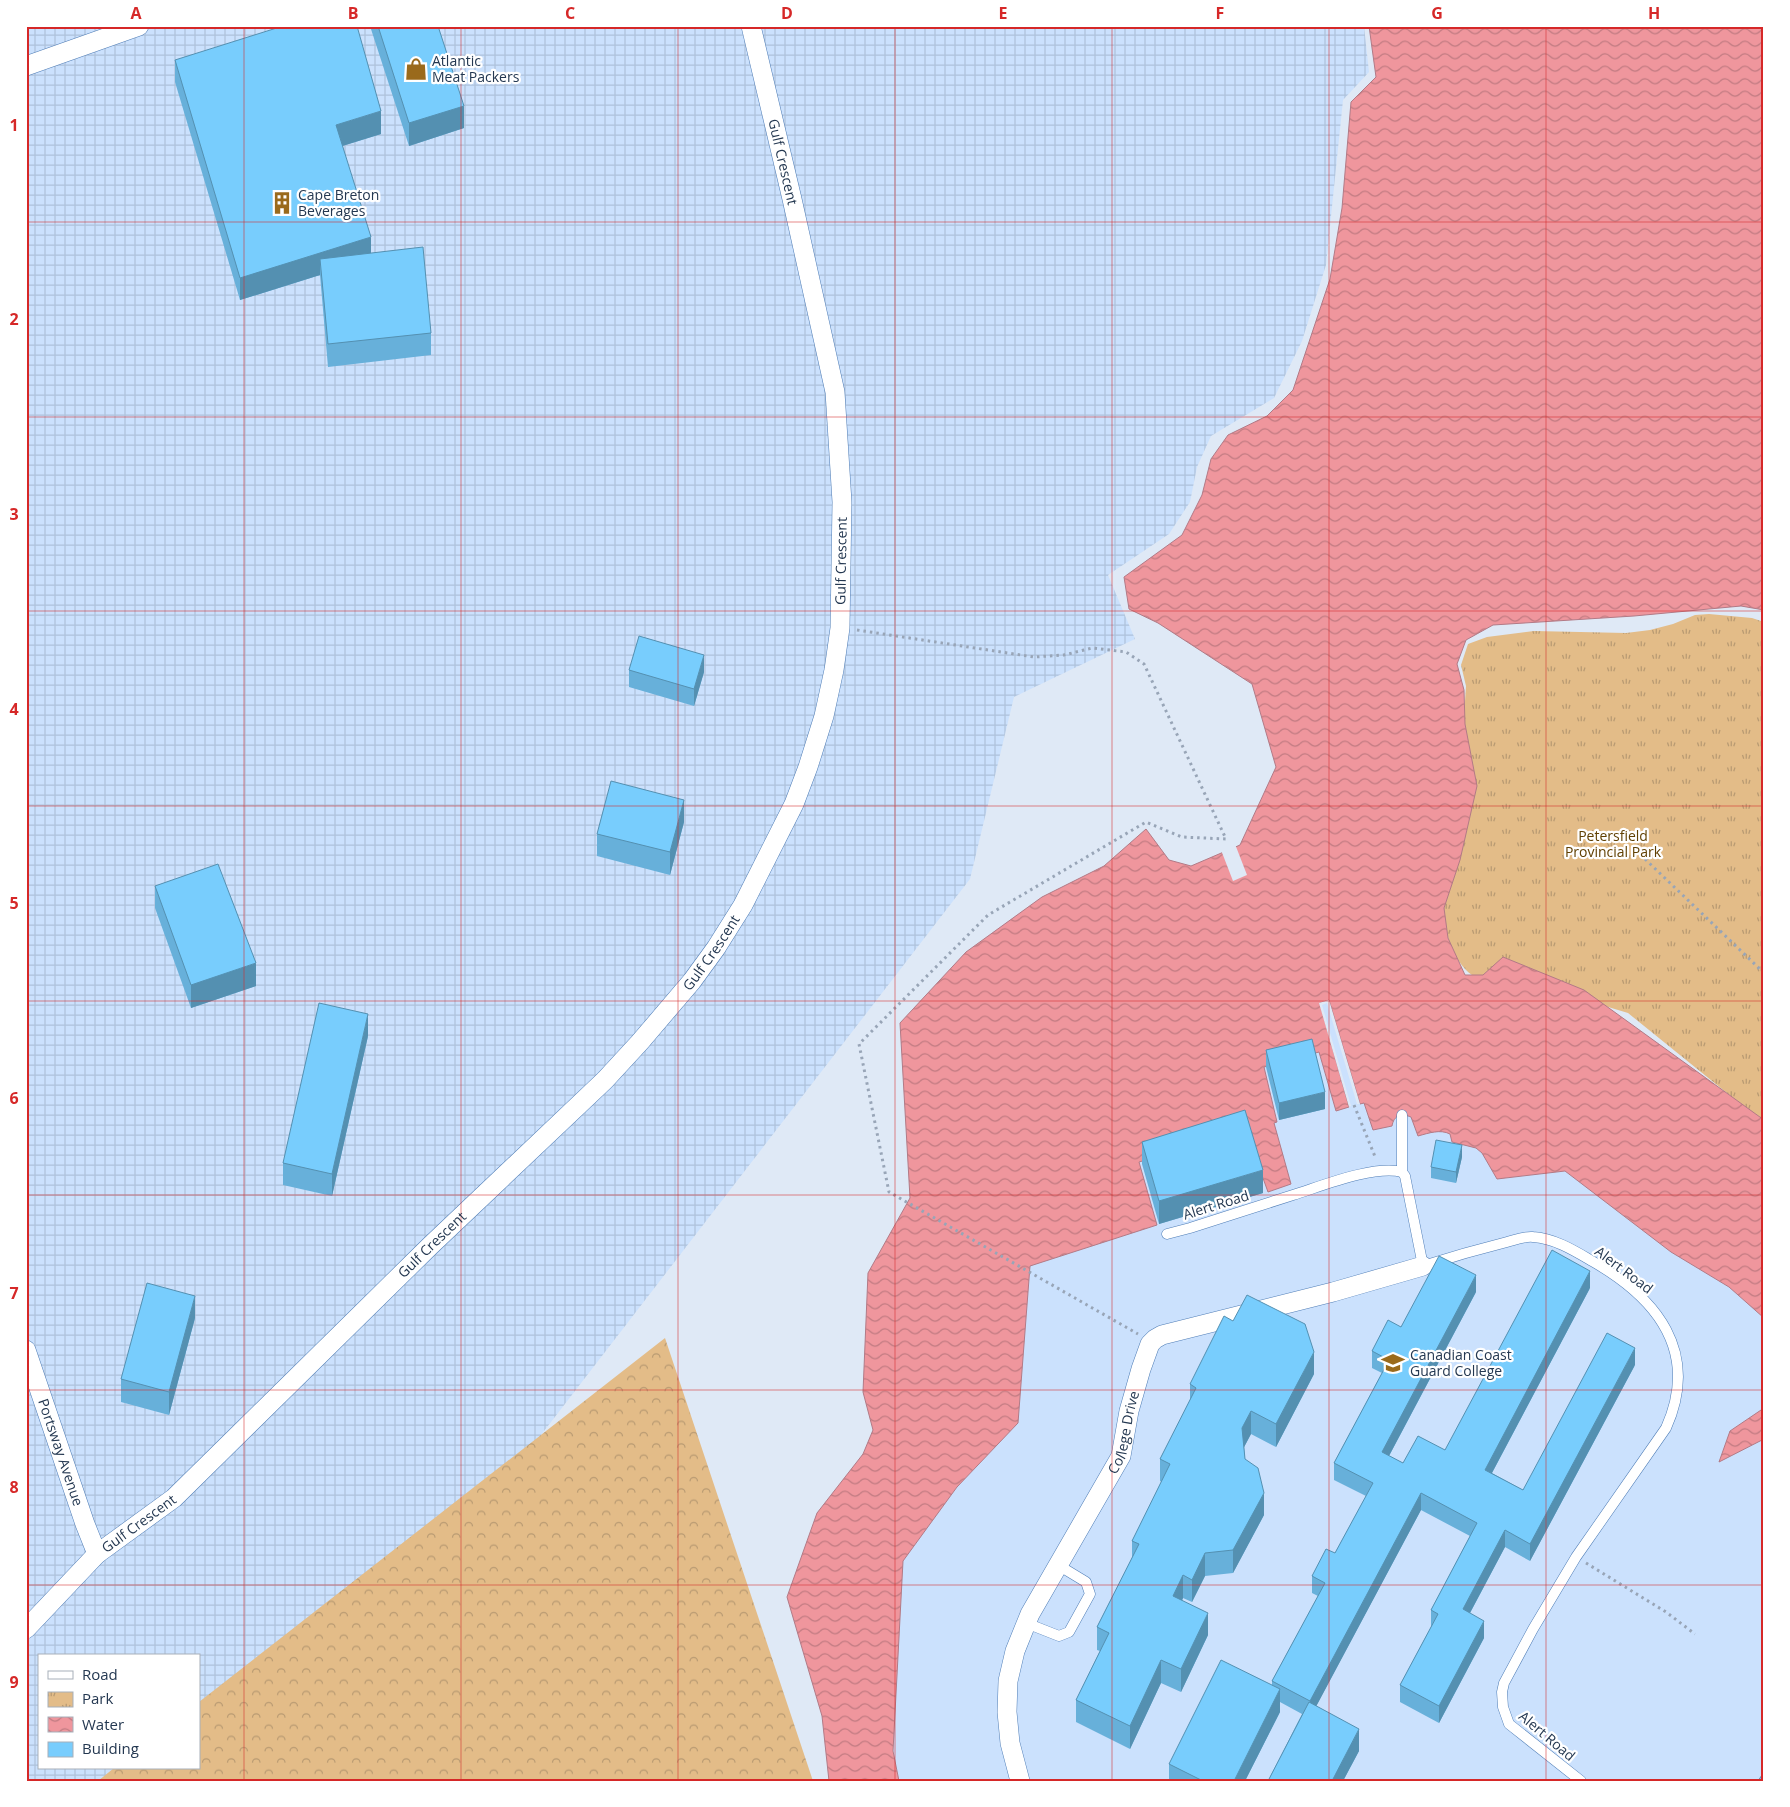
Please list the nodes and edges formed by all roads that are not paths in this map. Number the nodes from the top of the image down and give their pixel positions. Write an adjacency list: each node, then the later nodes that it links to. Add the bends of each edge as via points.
1 (139, 26): 3 (street)
2 (751, 26): 10 (street, Gulf Crescent, via 835,392 842,502 840,628 834,670 824,716 794,804 743,905 692,981 605,1080 430,1246 174,1498)
3 (26, 66)
4 (1402, 1115): 5 (lane)
5 (1402, 1172): 6 (lane, Alert Road, via 1381,1171 1345,1178); 7 (lane)
6 (1167, 1234)
7 (1423, 1266): 11 (street, College Drive, via 1155,1339 1136,1383 1121,1456); 15 (lane, Alert Road, via 1532,1237 1545,1239 1586,1257 1644,1300 1664,1326 1675,1352 1678,1369 1676,1397 1666,1428 1576,1557 1504,1683 1505,1715 1513,1728)
8 (26, 1350): 9 (street, Portsway Avenue)
9 (34, 1394): 10 (street, Portsway Avenue)
10 (98, 1554): 13 (street, Gulf Crescent)
11 (1058, 1565): 12 (street, College Drive); 12 (lane, via 1086,1582 1090,1594 1069,1632 1059,1636)
12 (1026, 1623): 14 (street, College Drive, via 1012,1661 1007,1697 1009,1738)
13 (26, 1629)
14 (1020, 1781)
15 (1581, 1781)

